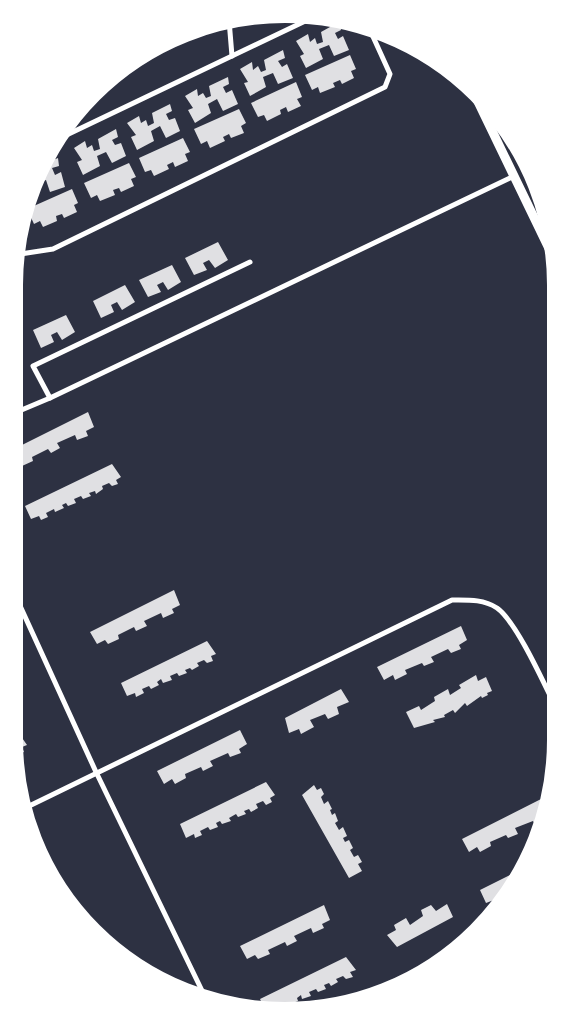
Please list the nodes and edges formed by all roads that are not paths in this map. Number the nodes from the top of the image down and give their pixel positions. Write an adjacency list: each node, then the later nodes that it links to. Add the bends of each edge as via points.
1 (305, 21): 4 (street)
2 (229, 26): 4 (street)
3 (372, 35): 9 (street, via 390,74 384,87 53,249)
4 (232, 56): 6 (street)
5 (480, 106): 7 (street)
6 (67, 135)
7 (514, 176): 8 (street); 11 (street)
8 (547, 244)
9 (22, 255)
10 (250, 262): 11 (street, via 33,366)
11 (50, 398): 12 (street)
12 (20, 411)
13 (20, 606): 15 (street)
14 (550, 697): 15 (street, via 512,625 498,609 477,600 452,600)
15 (96, 772): 16 (street); 17 (street)
16 (28, 806)
17 (201, 991)

